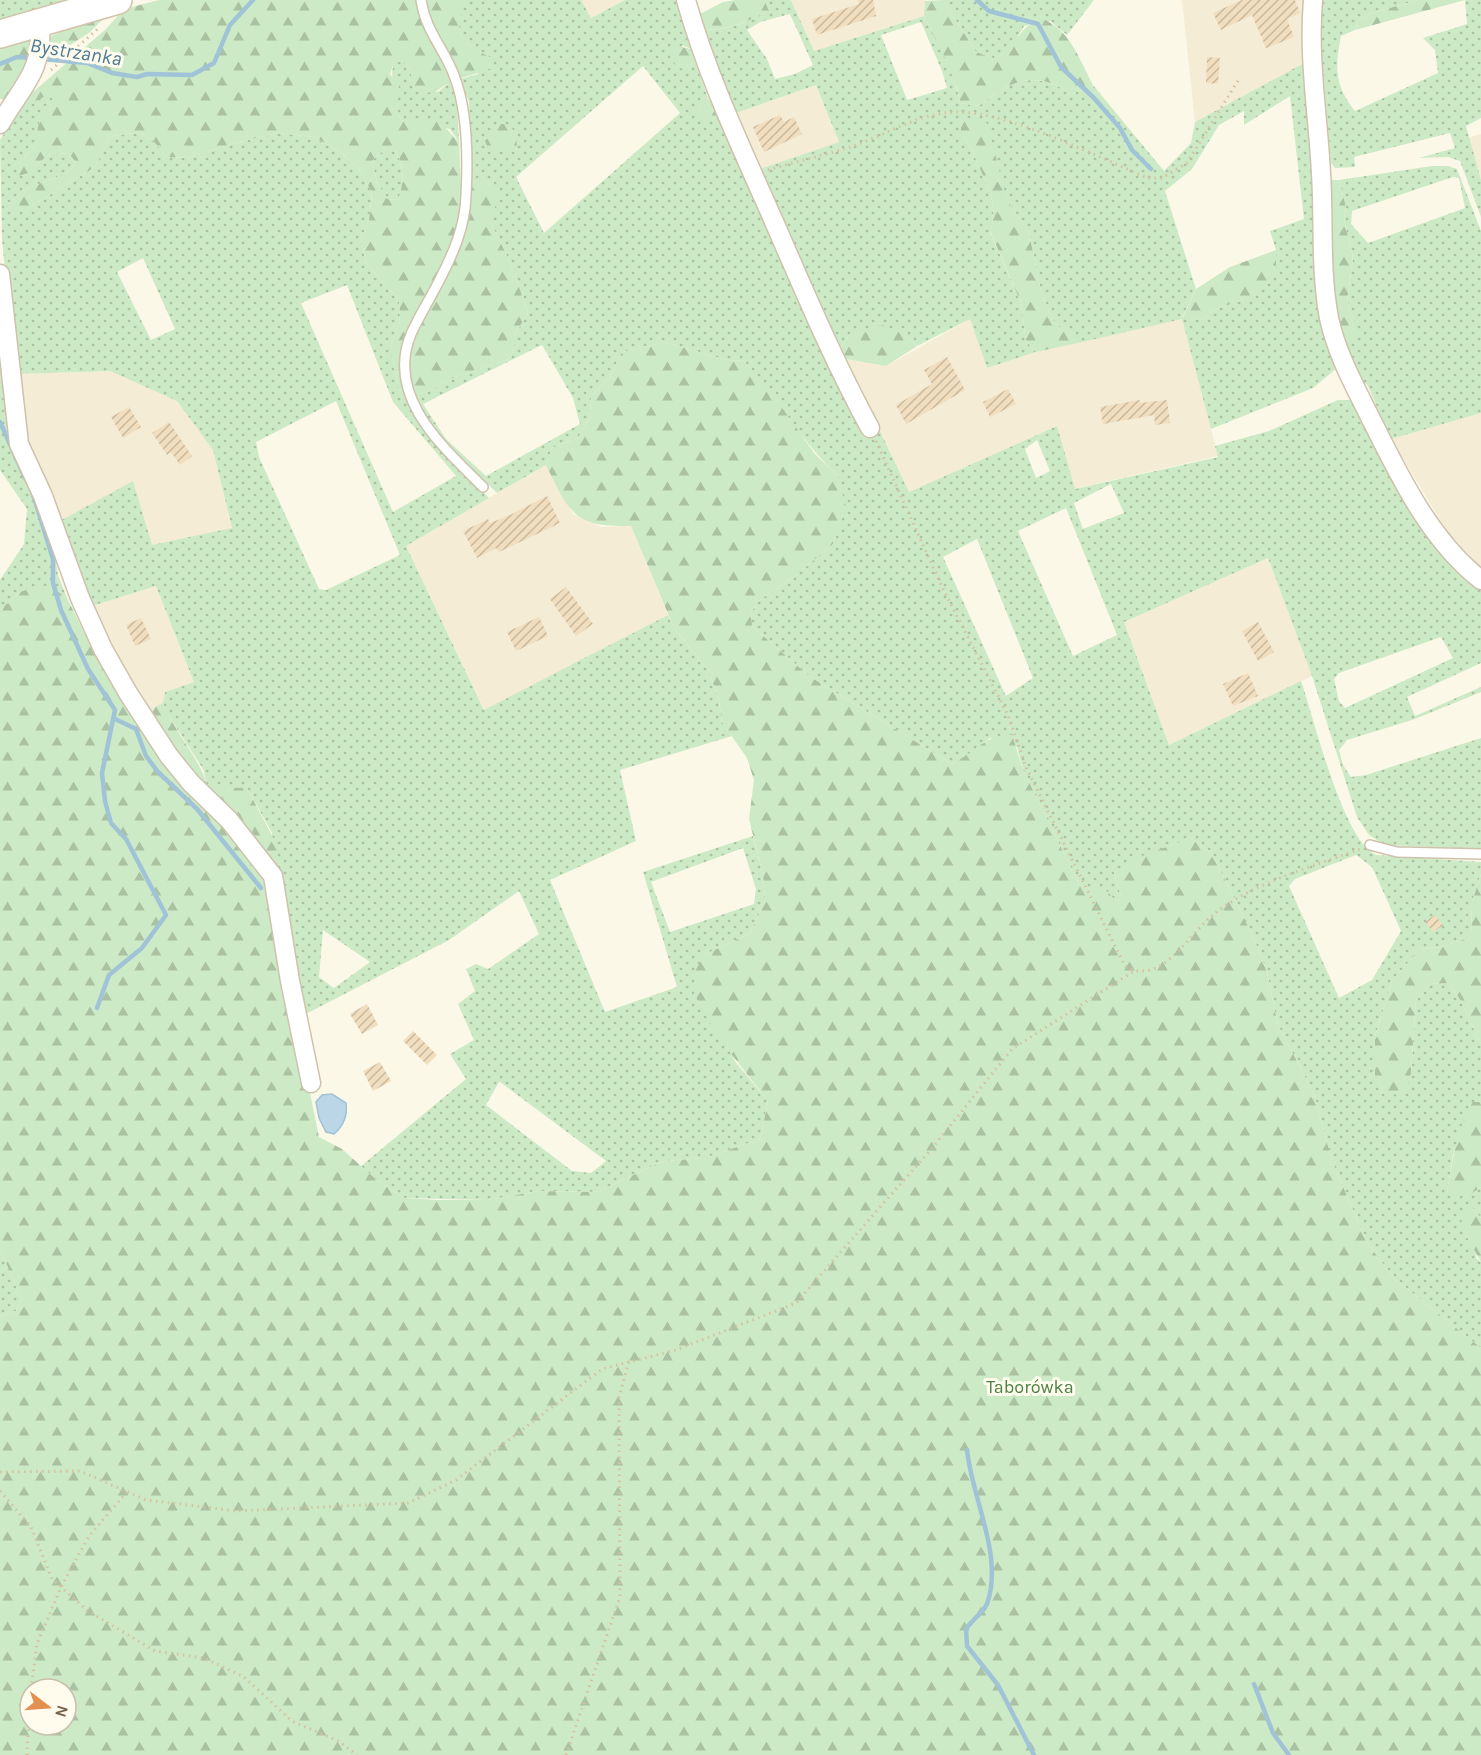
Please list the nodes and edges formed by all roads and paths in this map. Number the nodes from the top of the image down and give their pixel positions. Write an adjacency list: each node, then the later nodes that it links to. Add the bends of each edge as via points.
1 (421, 0): 13 (lane, via 429,30 455,77 460,97 466,198 453,253 411,335 405,375 408,394 424,423)
2 (686, 0): 10 (street, via 705,63)
3 (1313, 0): 14 (street, via 1311,61 1326,293 1332,331 1352,381 1404,482 1452,552)
4 (116, 1): 5 (street); 7 (path, via 108,19 94,35 36,81)
5 (40, 33): 6 (street); 7 (street)
6 (0, 34)
7 (31, 78): 9 (street)
8 (1239, 79): 10 (path, via 1187,163 1162,178 1148,178 1016,124 958,112 927,115 855,145)
9 (0, 124)
10 (753, 174): 12 (street)
11 (0, 274): 18 (street, via 19,444 43,496 80,598 128,693 169,756 229,820 273,876)
12 (870, 428): 17 (path, via 942,587 1008,715 1026,767 1125,966)
13 (483, 487)
14 (1481, 580)
15 (1370, 846): 16 (lane, via 1397,852); 17 (path, via 1238,898 1213,915 1165,963 1149,971)
16 (1481, 855)
17 (1134, 971): 19 (path, via 1012,1049 933,1147 796,1303 676,1350)
18 (311, 1083)
19 (629, 1361): 22 (path, via 602,1369 456,1480 408,1503 237,1511 146,1500); 28 (path, via 619,1397 620,1597)
20 (0, 1472): 22 (path, via 80,1471)
21 (0, 1491): 23 (path, via 31,1527 52,1579)
22 (127, 1492): 23 (path, via 89,1536)
23 (61, 1587): 24 (path, via 37,1644); 27 (path, via 88,1611 155,1652 204,1658 244,1677 292,1721 338,1741)
24 (33, 1677)
25 (28, 1737): 26 (path)
26 (27, 1755)
27 (357, 1755)
28 (566, 1755)

